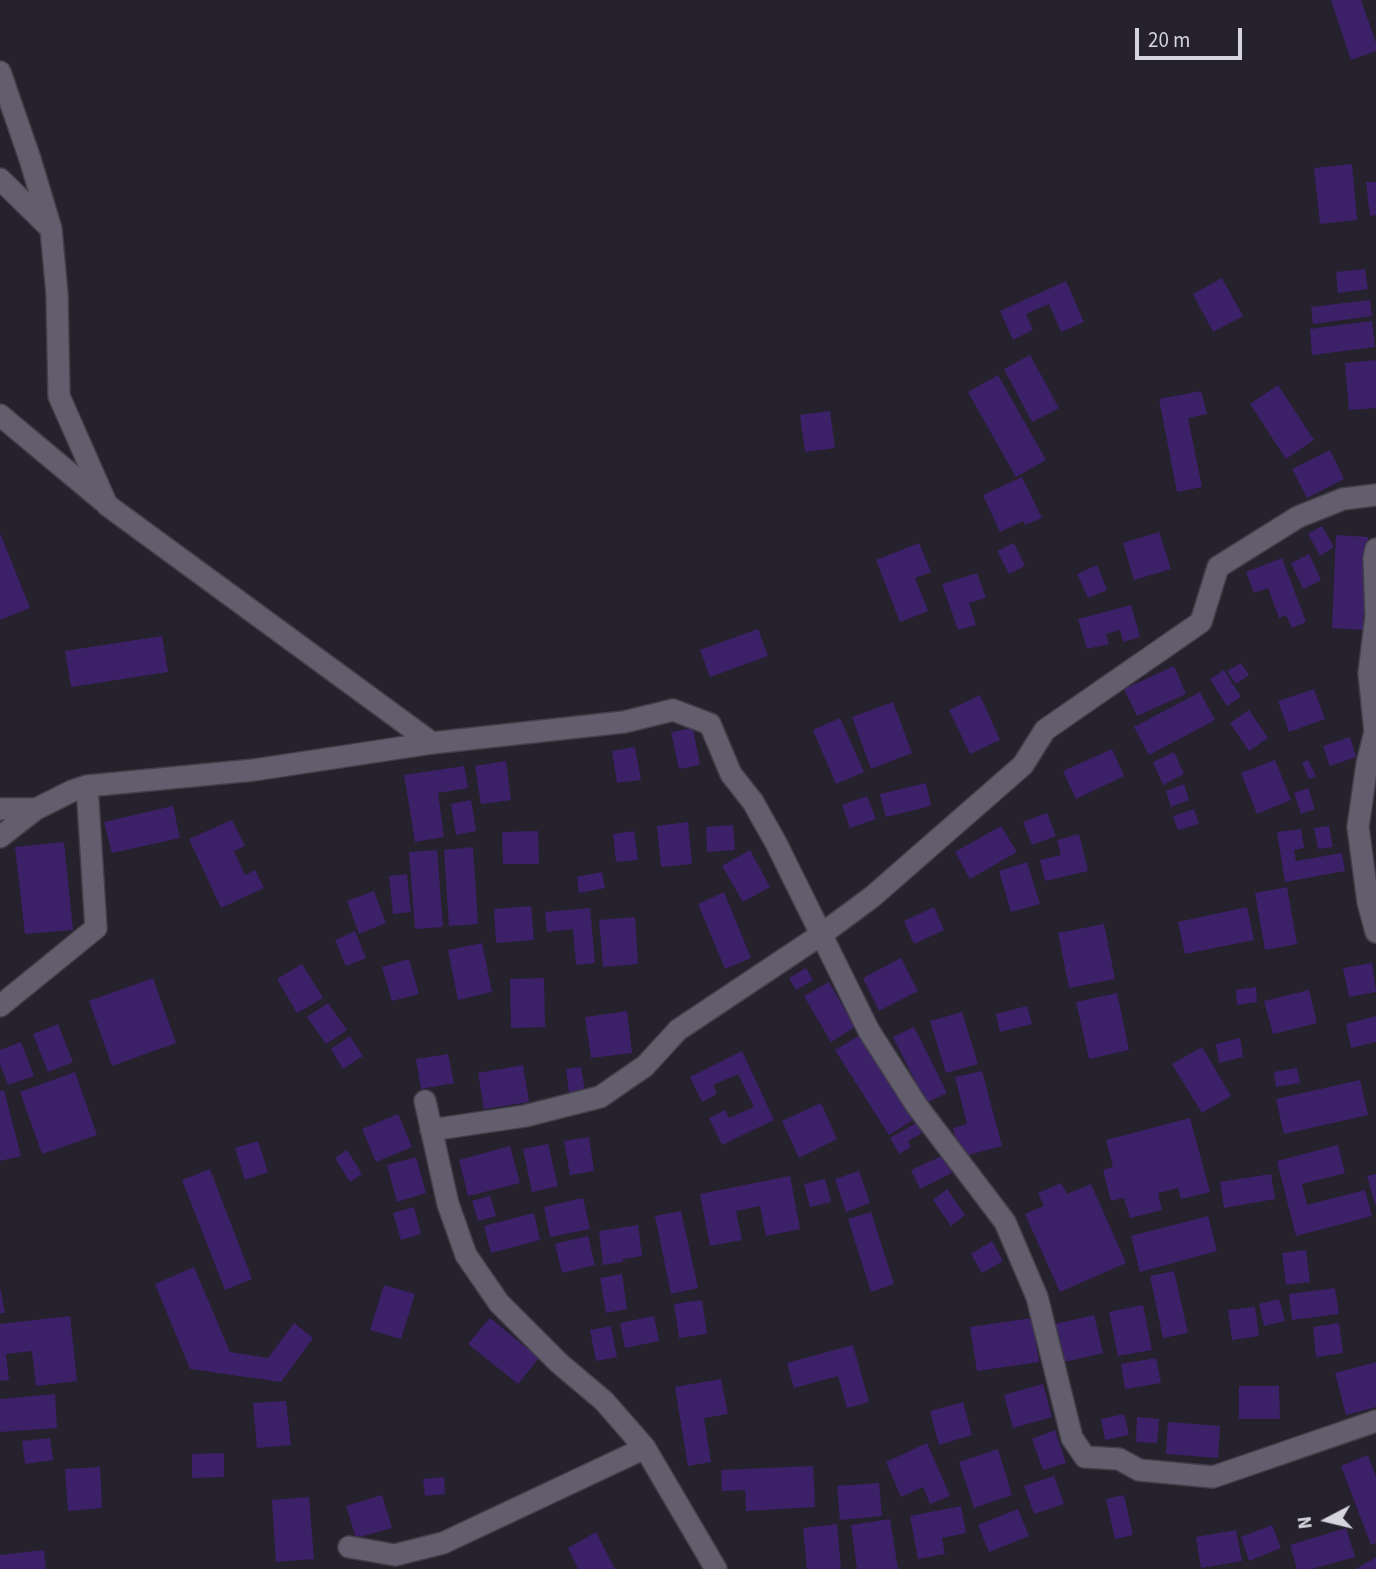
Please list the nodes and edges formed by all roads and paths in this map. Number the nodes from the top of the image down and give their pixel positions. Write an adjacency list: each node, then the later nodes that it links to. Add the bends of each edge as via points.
1 (0, 72): 3 (street)
2 (0, 179): 3 (street)
3 (51, 229): 6 (street, via 59,396)
4 (0, 415): 6 (street)
5 (1376, 495): 14 (street, via 1343,499 1298,517 1218,567 1201,622 1045,730 1023,765 872,897)
6 (107, 505): 8 (street)
7 (1376, 550): 13 (street, via 1376,616 1369,673 1375,732 1359,827)
8 (432, 743): 9 (street, via 254,770); 14 (street, via 624,722 673,710 710,724 731,774 753,802)
9 (87, 786): 11 (street); 15 (street, via 96,928)
10 (0, 809): 11 (street)
11 (36, 809): 12 (street)
12 (0, 837)
13 (1376, 932)
14 (822, 934): 17 (street, via 678,1030 645,1066 600,1097 525,1116); 18 (street, via 869,1031 917,1106 1005,1222 1037,1297 1072,1438 1085,1457 1119,1459 1139,1470 1213,1477)
15 (0, 1006)
16 (425, 1101): 17 (street)
17 (431, 1130): 19 (street, via 448,1204 466,1255 499,1303 604,1401)
18 (1376, 1421)
19 (645, 1448): 20 (street, via 443,1543 395,1555); 21 (street)
20 (349, 1547)
21 (716, 1569)

